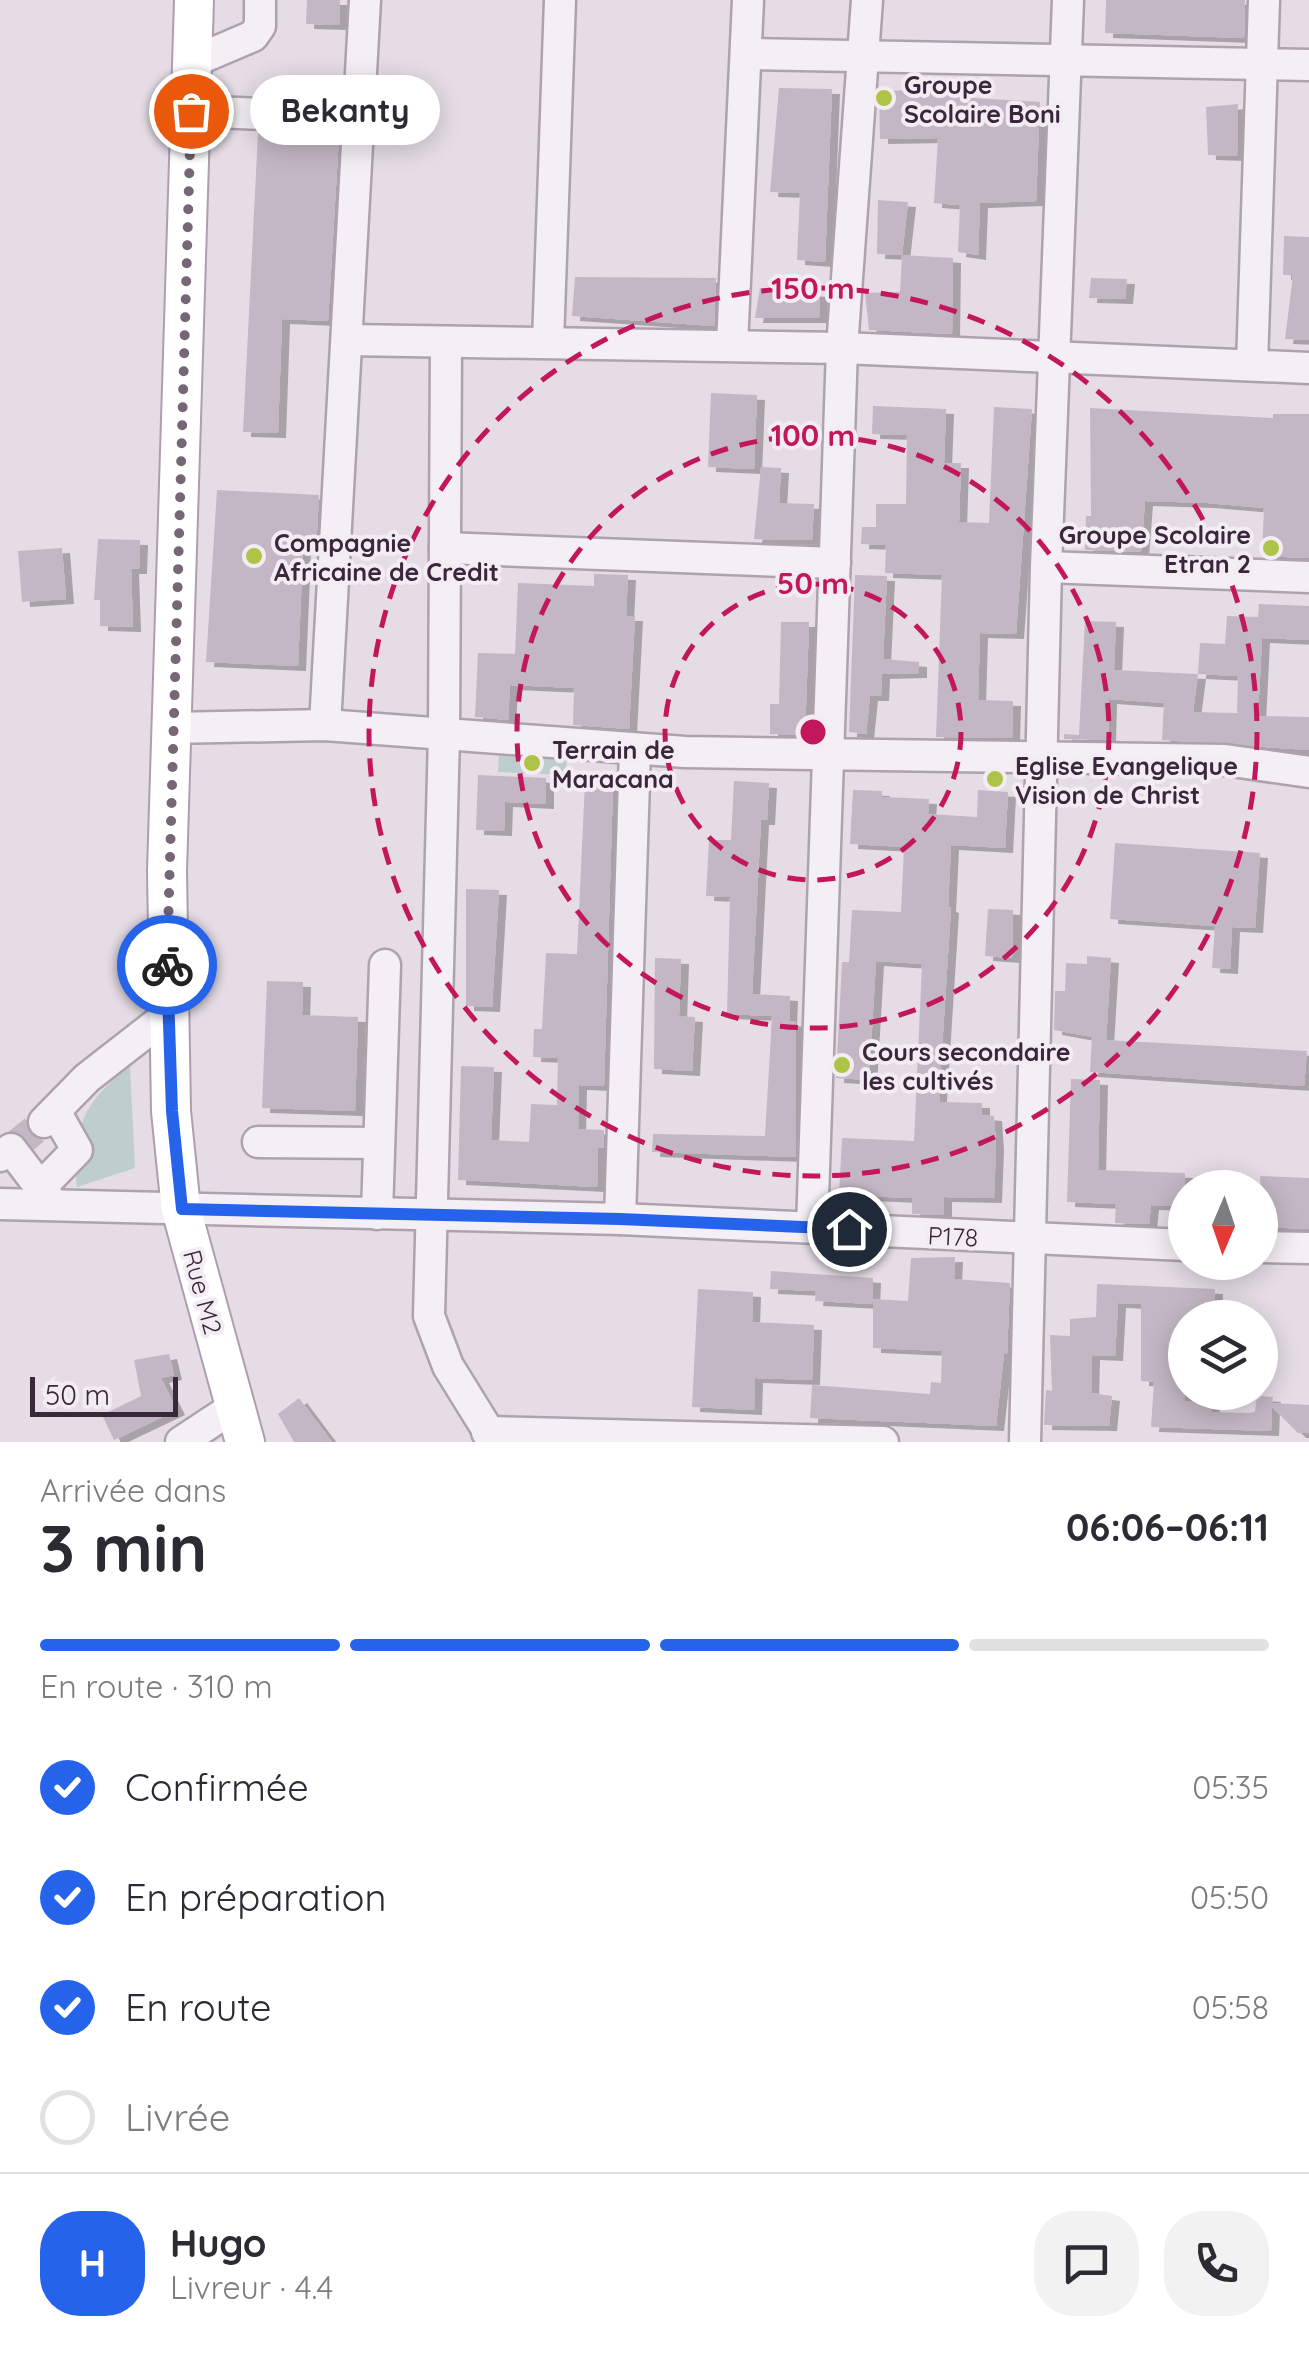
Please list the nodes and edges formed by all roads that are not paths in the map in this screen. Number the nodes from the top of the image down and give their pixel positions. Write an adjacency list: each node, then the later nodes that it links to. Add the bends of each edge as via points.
1 (194, 0): 11 (main road, Rue M2)
2 (260, 0): 11 (street, via 253,36)
3 (366, 0): 16 (street)
4 (560, 0): 19 (street)
5 (748, 0): 9 (street)
6 (867, 0): 10 (street)
7 (1068, 0): 13 (street)
8 (1264, 0): 12 (street)
9 (749, 54): 10 (street); 20 (street)
10 (862, 56): 13 (street); 21 (street)
11 (192, 62): 15 (main road, Rue M2)
12 (1262, 62): 13 (street); 14 (street); 23 (street)
13 (1066, 63): 22 (street)
14 (1309, 65)
15 (191, 111): 16 (street); 30 (main road, Rue M2)
16 (361, 118): 17 (street)
17 (348, 340): 18 (street); 29 (street)
18 (446, 342): 19 (street); 25 (street)
19 (548, 342): 20 (street)
20 (732, 345): 21 (street)
21 (842, 348): 22 (street); 26 (street)
22 (1058, 358): 23 (street); 27 (street)
23 (1252, 365): 24 (street)
24 (1309, 368)
25 (445, 548): 26 (street); 31 (street)
26 (835, 563): 33 (street)
27 (1046, 567): 28 (street); 34 (street)
28 (1309, 577)
29 (324, 726): 30 (street); 31 (street)
30 (172, 728): 37 (main road, Rue M2)
31 (444, 735): 32 (street); 45 (street)
32 (634, 750): 33 (street); 46 (street)
33 (832, 753): 34 (street); 47 (street)
34 (1044, 758): 35 (street, via 1225,760); 48 (street)
35 (1309, 772)
36 (385, 965): 39 (street)
37 (168, 1015): 41 (street, via 49,1117 77,1150); 43 (main road, Rue M2)
38 (258, 1142): 39 (street)
39 (379, 1144): 44 (street)
40 (0, 1156): 41 (street, via 11,1149)
41 (48, 1197): 42 (street, P178); 43 (street, P178)
42 (0, 1204)
43 (182, 1209): 44 (street, P178); 52 (main road, Rue M2)
44 (377, 1214): 45 (street, P178)
45 (429, 1215): 46 (street, P178); 53 (street, via 429,1316 436,1341)
46 (620, 1219): 47 (street, P178)
47 (812, 1227): 48 (street, P178)
48 (1031, 1240): 49 (street, P178); 56 (street)
49 (1168, 1244)
50 (1278, 1247): 51 (street)
51 (1309, 1248)
52 (239, 1424): 54 (street, via 187,1434)
53 (491, 1437): 55 (street)
54 (181, 1442)
55 (883, 1442)
56 (1025, 1442)

